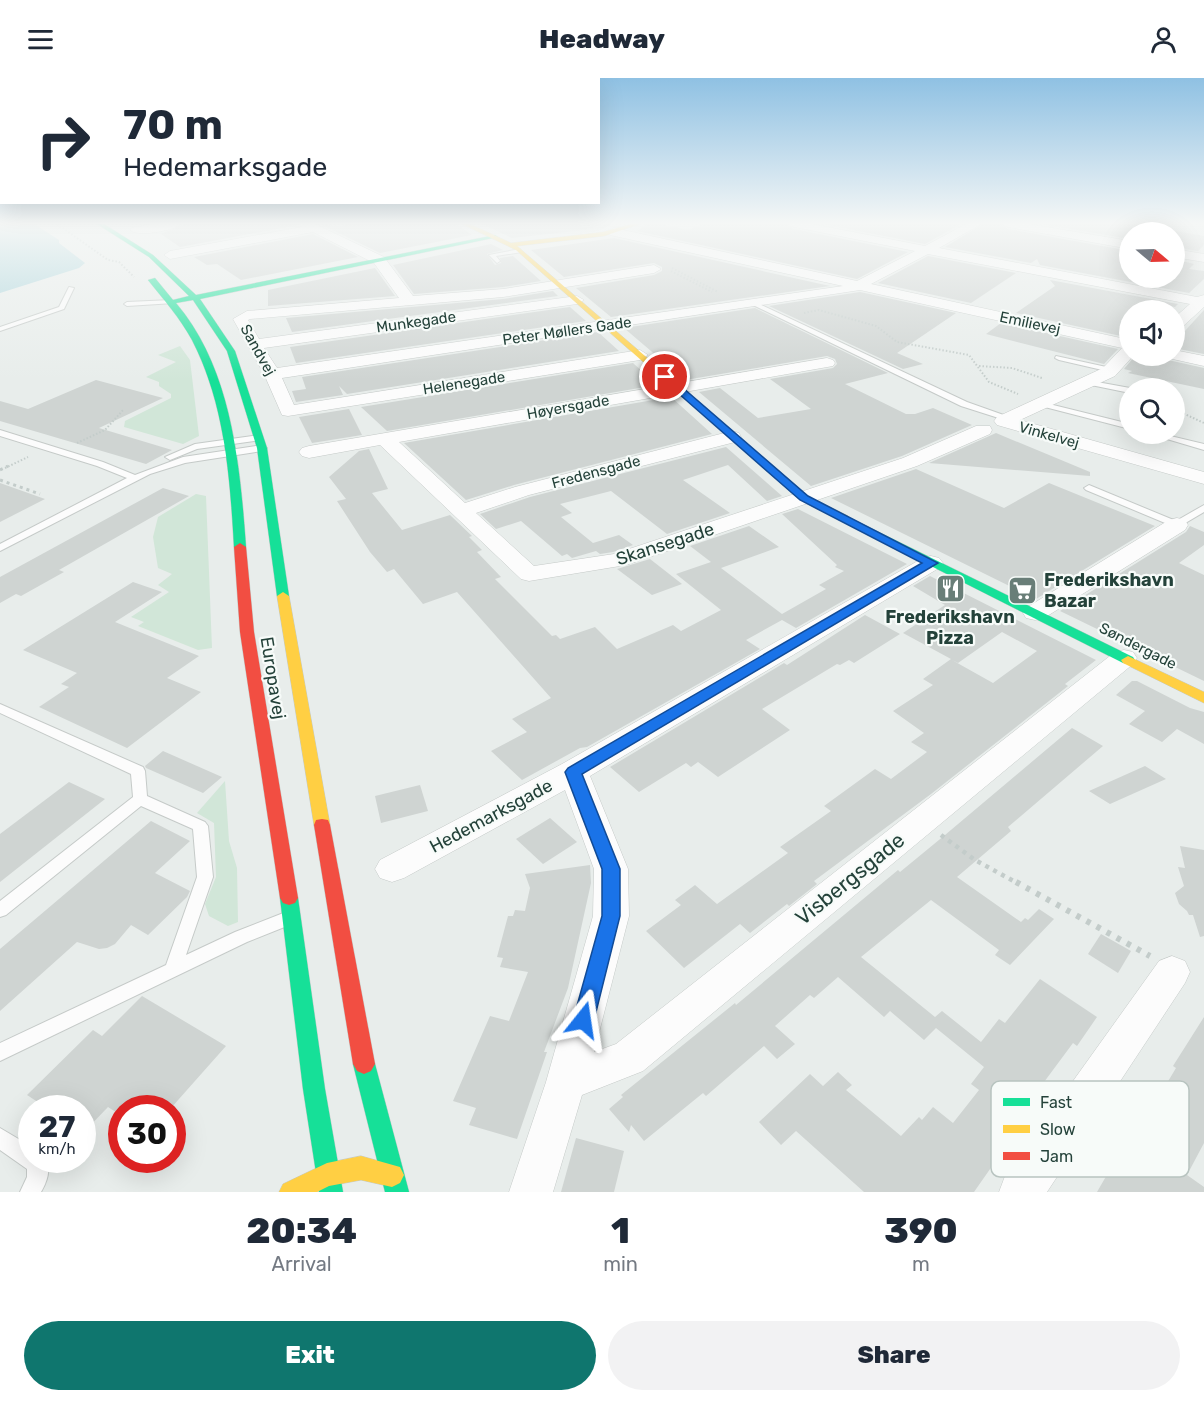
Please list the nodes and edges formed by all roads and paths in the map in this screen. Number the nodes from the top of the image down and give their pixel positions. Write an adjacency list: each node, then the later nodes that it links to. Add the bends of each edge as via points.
1 (136, 276): 14 (path)
2 (146, 276): 14 (main road, Europavej)
3 (172, 276): 16 (main road, Europavej)
4 (302, 276): 16 (main road)
5 (391, 276): 18 (street)
6 (548, 276): 11 (main road, Søndergade)
7 (609, 276): 11 (street, Sandvej)
8 (817, 276): 12 (street, Emilievej)
9 (879, 276): 12 (street)
10 (1071, 276): 19 (street)
11 (557, 284): 17 (main road, Søndergade); 18 (street, Sandvej)
12 (861, 286): 21 (street, Peter Møllers Gade); 27 (street, Emilievej)
13 (71, 288): 25 (lane, via 62,308)
14 (155, 291): 20 (main road, Europavej)
15 (142, 296): 20 (lane, via 127,304)
16 (195, 298): 20 (main road); 53 (main road, Europavej, via 231,351)
17 (577, 300): 24 (main road, Søndergade); 26 (street, Munkegade)
18 (409, 301): 26 (street, Sandvej, via 247,315 240,319)
19 (1203, 301): 23 (street)
20 (172, 302): 54 (main road, Europavej, via 214,378)
21 (755, 303): 24 (street, Peter Møllers Gade); 45 (lane, via 964,404)
22 (819, 310): 34 (path, via 876,326 897,342 969,355)
23 (1185, 317)
24 (606, 325): 28 (main road, Søndergade); 36 (street, Peter Møllers Gade)
25 (0, 330)
26 (256, 344): 36 (street, Sandvej)
27 (1119, 345)
28 (640, 355): 39 (main road, Søndergade); 43 (street, Helenegade)
29 (1185, 357): 32 (street)
30 (1059, 358): 35 (lane)
31 (1119, 360): 35 (street, Vinkelvej)
32 (1204, 361)
33 (827, 363): 39 (street, Høyersgade)
34 (979, 366): 37 (path, via 1012,368); 41 (path, via 991,383)
35 (1111, 370): 38 (street, Vinkelvej)
36 (273, 374): 43 (street, Sandvej)
37 (1042, 378)
38 (1089, 382): 40 (lane); 41 (street, Vinkelvej)
39 (677, 388): 50 (main road, Søndergade); 51 (street, Høyersgade)
40 (1119, 389)
41 (1041, 403): 45 (street, Vinkelvej); 47 (lane)
42 (124, 409): 57 (path, via 105,429)
43 (288, 411)
44 (1185, 415): 46 (path)
45 (1008, 418): 61 (street, Vinkelvej, via 1003,421)
46 (1204, 423)
47 (1119, 424)
48 (983, 430): 65 (street, Skansegade, via 910,462)
49 (0, 433): 56 (lane)
50 (732, 437): 65 (main road, Søndergade); 67 (street, Fredensgade)
51 (384, 439): 58 (street, Høyersgade); 67 (street, Skansegade)
52 (1185, 442): 55 (lane)
53 (261, 443): 54 (lane); 88 (main road, Europavej, via 286,621 335,905 368,1085)
54 (231, 447): 60 (lane); 80 (main road, Europavej, via 247,630)
55 (1204, 447)
56 (48, 448): 57 (lane); 59 (path)
57 (60, 452): 60 (lane)
58 (309, 452)
59 (0, 470)
60 (135, 478): 69 (lane)
61 (1204, 478)
62 (0, 480): 64 (path)
63 (1089, 488): 68 (lane)
64 (40, 494)
65 (804, 498): 67 (street, Skansegade, via 618,560 529,574); 70 (main road, Søndergade)
66 (1204, 508): 68 (lane)
67 (460, 511)
68 (1177, 525): 71 (street)
69 (0, 548)
70 (931, 563): 71 (main road, Søndergade); 75 (street, Hedemarksgade)
71 (1035, 613): 72 (main road, Søndergade)
72 (1124, 658): 73 (main road, Søndergade); 77 (street, Visbergsgade)
73 (1204, 698)
74 (2, 711): 76 (lane, via 138,771)
75 (573, 772): 78 (street, Hedemarksgade); 85 (street, via 611,869 611,916)
76 (140, 799): 79 (lane); 81 (lane, via 200,825 205,878)
77 (922, 821): 82 (path, via 975,860 1141,950); 85 (street, Visbergsgade, via 629,1058)
78 (392, 868)
79 (0, 910)
80 (292, 917): 81 (lane); 87 (main road, Europavej)
81 (173, 968): 83 (lane)
82 (1172, 972): 84 (street)
83 (0, 1052)
84 (1097, 1081)
85 (566, 1082): 95 (street)
86 (0, 1138): 90 (lane, via 38,1164)
87 (327, 1175): 88 (main road, via 361,1168); 91 (main road); 92 (main road, Europavej)
88 (392, 1175): 93 (main road); 94 (main road, Europavej)
89 (1031, 1177): 96 (street)
90 (30, 1192)
91 (291, 1192)
92 (331, 1192)
93 (382, 1192)
94 (398, 1192)
95 (531, 1192)
96 (1021, 1192)

